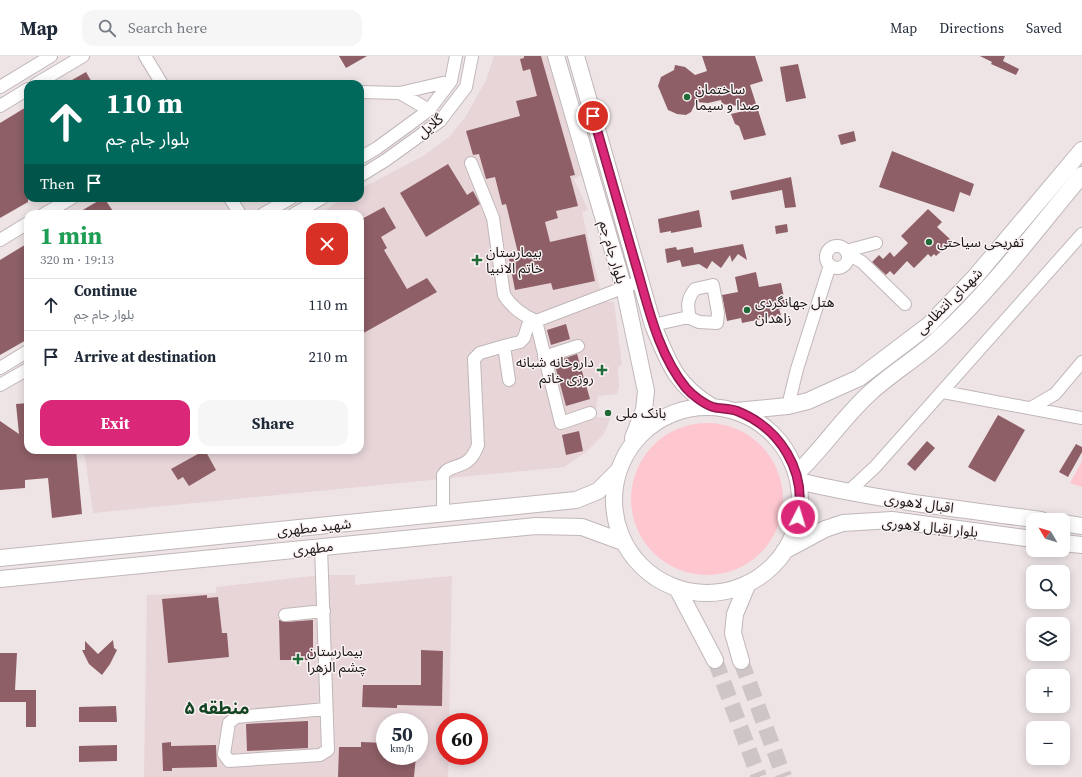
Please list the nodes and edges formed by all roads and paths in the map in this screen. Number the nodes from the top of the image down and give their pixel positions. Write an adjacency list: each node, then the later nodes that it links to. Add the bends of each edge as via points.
1 (52, 56): 12 (street)
2 (83, 56): 8 (street)
3 (145, 56): 10 (street)
4 (456, 56): 11 (street, گلایل)
5 (472, 56): 21 (street, گلایل, via 466,87 440,121)
6 (556, 56): 37 (main road, بلوار جام جم)
7 (576, 56): 36 (main road, بلوار جام جم)
8 (65, 60): 9 (street)
9 (41, 80)
10 (160, 80)
11 (451, 81): 15 (street); 17 (street, گلایل)
12 (0, 87)
13 (24, 91): 16 (street)
14 (364, 92): 15 (street)
15 (400, 93): 17 (street)
16 (0, 106)
17 (429, 110): 19 (street, گلایل)
18 (1082, 150): 32 (main road, شهدای انتظامی)
19 (364, 156)
20 (471, 163): 40 (street, via 493,218 504,295 511,306 524,316)
21 (364, 174)
22 (1082, 175): 32 (main road, شهدای انتظامی)
23 (65, 202): 26 (street)
24 (284, 202): 27 (street)
25 (315, 202): 28 (street)
26 (51, 210)
27 (270, 210)
28 (301, 210)
29 (24, 226): 31 (street)
30 (1082, 234): 51 (street)
31 (0, 240)
32 (1017, 241): 53 (main road, شهدای انتظامی, via 929,324 859,378 808,401); 60 (main road, شهدای انتظامی, via 988,288 940,337 871,392)
33 (876, 243): 34 (street)
34 (847, 252): 35 (street, via 848,261 843,266 836,268); 35 (street, via 837,246 830,249 826,256); 38 (street, via 862,262)
35 (830, 265): 53 (street)
36 (641, 282): 37 (street); 41 (main road, بلوار جام جم)
37 (623, 287): 40 (street); 58 (main road, بلوار جام جم, via 646,391 644,410)
38 (905, 304)
39 (690, 318): 41 (street)
40 (536, 320): 42 (street, via 528,326 520,342); 45 (street)
41 (653, 325): 52 (main road, بلوار جام جم, via 676,376 695,396)
42 (504, 346): 49 (street); 62 (street, via 480,353 474,359 478,445 469,462 446,470 443,475)
43 (578, 346): 45 (street)
44 (24, 353): 47 (street)
45 (544, 357): 56 (street, via 561,423)
46 (1082, 362): 54 (street, via 1055,394)
47 (0, 368)
48 (24, 371): 50 (street)
49 (509, 380)
50 (0, 386)
51 (943, 392): 54 (street); 61 (street, via 876,468)
52 (712, 406): 55 (main road); 58 (main road, via 687,409 664,417 644,431)
53 (788, 406): 55 (main road, شهدای انتظامی)
54 (1031, 408): 57 (street)
55 (736, 411): 60 (main road, via 758,421 776,437 790,457)
56 (590, 413)
57 (1082, 418)
58 (628, 449): 59 (main road, بلوار جام جم)
59 (618, 471): 62 (main road, شهید مطهری, via 598,491 576,500); 67 (main road, via 614,501 615,519)
60 (797, 478): 61 (main road, اقبال لاهوری); 71 (main road, via 800,505 795,529)
61 (847, 493): 63 (main road, اقبال لاهوری)
62 (443, 514): 72 (main road, شهید مطهری)
63 (1026, 518)
64 (1070, 524): 65 (main road)
65 (1082, 526)
66 (1026, 538): 71 (main road, بلوار اقبال لاهوری, via 892,520 842,523)
67 (623, 542): 70 (main road, مطهری, via 582,527 536,526); 75 (main road, via 637,562 655,578)
68 (1070, 544): 69 (main road)
69 (1082, 545)
70 (322, 547): 73 (main road, مطهری); 76 (street)
71 (784, 551): 74 (main road, via 768,570)
72 (0, 558)
73 (0, 579)
74 (748, 583): 75 (main road, via 725,591 707,593); 79 (main road, via 735,614 733,633)
75 (677, 588): 78 (main road)
76 (324, 611): 77 (street); 80 (street)
77 (285, 614)
78 (715, 660)
79 (741, 661)
80 (326, 709): 80 (street, via 328,750 320,755 229,762 224,754 229,723 236,717)

